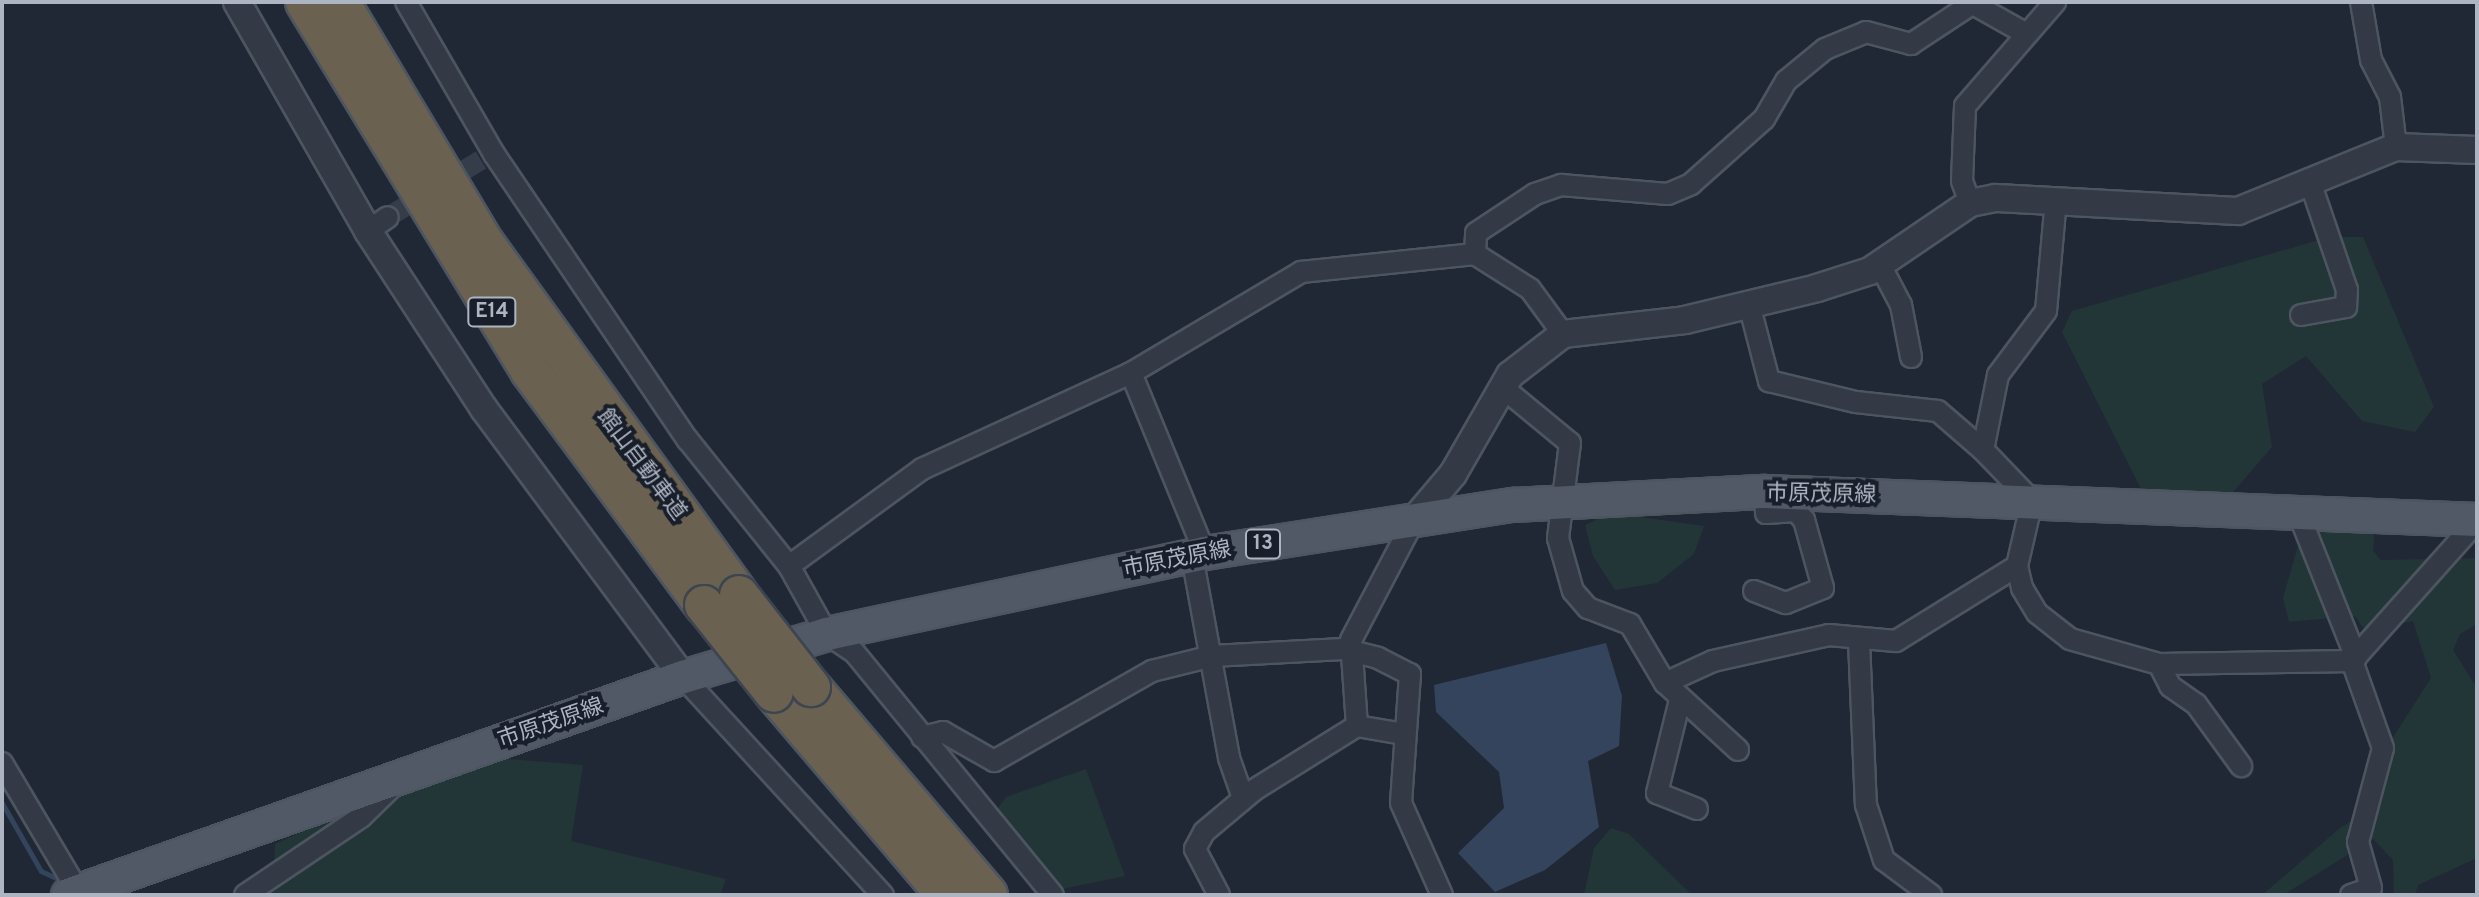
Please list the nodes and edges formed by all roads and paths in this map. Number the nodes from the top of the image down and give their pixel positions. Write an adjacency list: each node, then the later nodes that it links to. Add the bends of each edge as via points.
1 (237, 2): 40 (street, via 378,224 484,409)
2 (305, 2): 33 (highway, 館山自動車道 / E14, via 530,371)
3 (340, 2): 33 (highway, 館山自動車道 / E14, via 493,256)
4 (406, 2): 30 (street, via 488,157 688,440)
5 (2055, 2): 8 (street)
6 (2361, 2): 9 (street, via 2371,60 2390,97)
7 (1974, 3): 8 (street); 14 (street, via 1911,44 1866,32 1825,49 1786,81 1764,119 1691,184 1668,194 1561,185 1476,233)
8 (2023, 32): 13 (street, via 1965,106 1962,181)
9 (2396, 147): 10 (street); 11 (street)
10 (2477, 150)
11 (2309, 179): 12 (street, via 2238,211); 17 (street, via 2346,307)
12 (2056, 199): 13 (street); 22 (street, via 2046,311 1998,375)
13 (1970, 203): 15 (street)
14 (1475, 254): 18 (street, via 1530,289); 20 (street, via 1301,272)
15 (1880, 265): 16 (street); 19 (street, via 1901,305)
16 (1749, 304): 18 (street); 22 (street, via 1769,381 1856,402 1938,411)
17 (2301, 315)
18 (1563, 334): 21 (street, via 1531,353)
19 (1911, 357)
20 (1131, 373): 29 (street); 30 (street, via 922,469)
21 (1502, 387): 25 (street, via 1570,443 1572,472); 27 (street, via 1453,474)
22 (1983, 450): 24 (street)
23 (1765, 492): 24 (main road, 市原茂原線 / 13); 25 (main road, 市原茂原線 / 13); 32 (street, via 1766,513 1796,511 1804,520 1823,588 1786,603)
24 (2032, 501): 26 (main road, 市原茂原線 / 13); 31 (street)
25 (1559, 502): 27 (main road, 市原茂原線 / 13); 41 (street, via 1558,538 1573,591 1588,608 1630,624)
26 (2298, 512): 28 (main road, 市原茂原線 / 13); 38 (street)
27 (1414, 520): 29 (main road, 市原茂原線 / 13); 36 (street, via 1351,640)
28 (2477, 520): 38 (street)
29 (1199, 554): 34 (main road, 市原茂原線 / 13); 37 (street)
30 (789, 566): 34 (street)
31 (2017, 566): 35 (street, via 1912,635); 39 (street, via 2037,613 2070,639)
32 (1754, 591)
33 (721, 600): 55 (highway, 館山自動車道 / E14, bridge, via 774,693); 56 (highway, 館山自動車道 / E14, bridge, via 811,687)
34 (827, 634): 40 (main road, 市原茂原線 / 13); 45 (street, via 854,652)
35 (1859, 641): 41 (street, via 1829,635 1713,661); 60 (street, via 1866,805 1884,860)
36 (1352, 652): 37 (street); 43 (street); 44 (street, via 1410,674)
37 (1212, 656): 45 (street, via 1105,694 994,761 943,732); 50 (street)
38 (2354, 659): 39 (street); 61 (street, via 2383,748 2358,842 2371,888)
39 (2159, 664): 48 (street, via 2170,686 2196,704)
40 (683, 677): 49 (main road, 市原茂原線 / 13); 54 (street)
41 (1665, 683): 42 (street)
42 (1680, 700): 46 (street); 51 (street, via 1657,793)
43 (1357, 726): 44 (street); 50 (street)
44 (1404, 734): 59 (street, via 1404,817)
45 (922, 737): 57 (street)
46 (1738, 750)
47 (2, 763): 52 (street)
48 (2241, 766)
49 (400, 777): 52 (main road, 市原茂原線 / 13); 53 (street, via 361,817)
50 (1243, 798): 58 (street, via 1195,849)
51 (1697, 809)
52 (80, 890)
53 (245, 895)
54 (883, 895)
55 (946, 895)
56 (988, 895)
57 (1053, 895)
58 (1219, 895)
59 (1442, 895)
60 (1931, 895)
61 (2351, 895)

